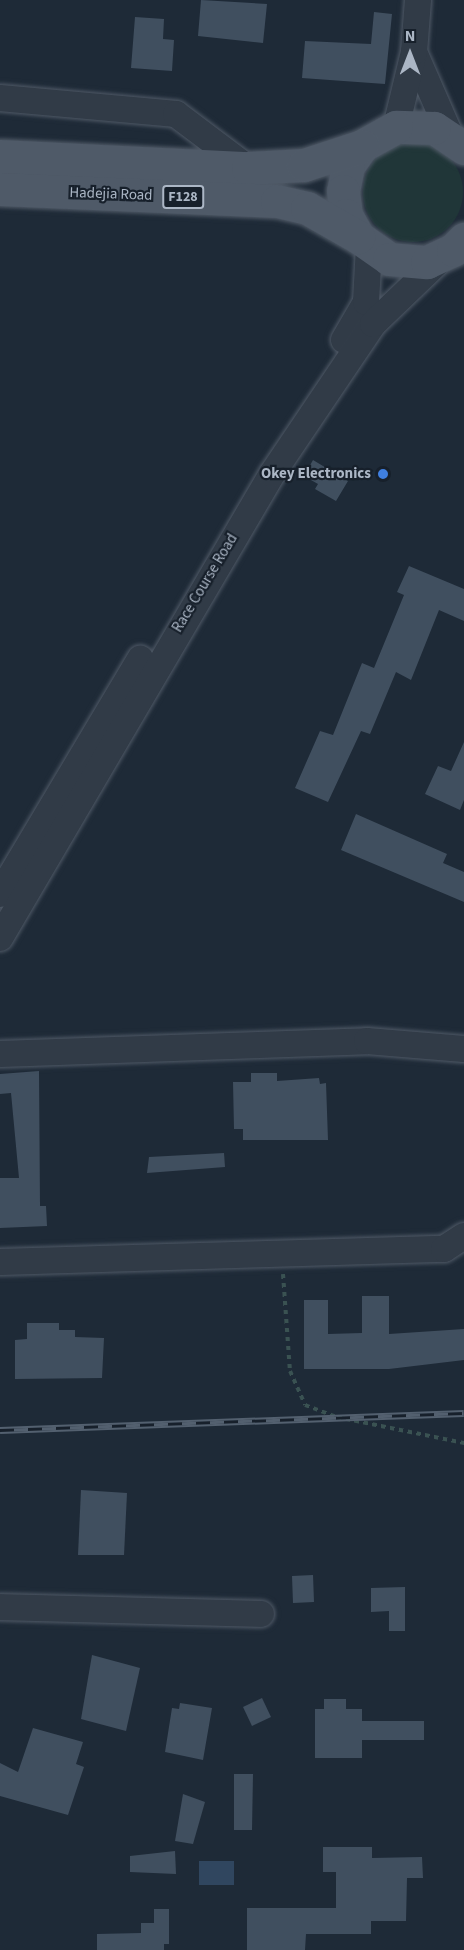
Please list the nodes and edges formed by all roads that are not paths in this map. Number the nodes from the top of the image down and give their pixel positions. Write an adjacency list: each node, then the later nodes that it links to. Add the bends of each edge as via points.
1 (418, 0): 2 (street)
2 (414, 52): 4 (street); 5 (street)
3 (0, 98): 8 (street, via 176,114)
4 (396, 127): 5 (main road, via 424,127); 6 (main road, F128)
5 (457, 142)
6 (362, 146): 8 (main road, F128, via 304,165); 10 (main road, via 348,166 343,191 346,215)
7 (0, 156): 8 (main road, F128)
8 (248, 168)
9 (0, 189): 10 (main road, Hadejia Road / F128, via 277,201 307,208)
10 (363, 242): 11 (main road, F128, via 389,259 408,263); 12 (street, Race Course Road, via 366,302 358,318 151,641)
11 (457, 248): 13 (street, Race Course Road, via 373,324 272,474)
12 (0, 894)
13 (0, 938)
14 (464, 1050): 15 (street, via 367,1041)
15 (0, 1054)
16 (464, 1236): 17 (street, via 444,1249)
17 (0, 1262)
18 (0, 1606): 19 (street)
19 (261, 1614)

